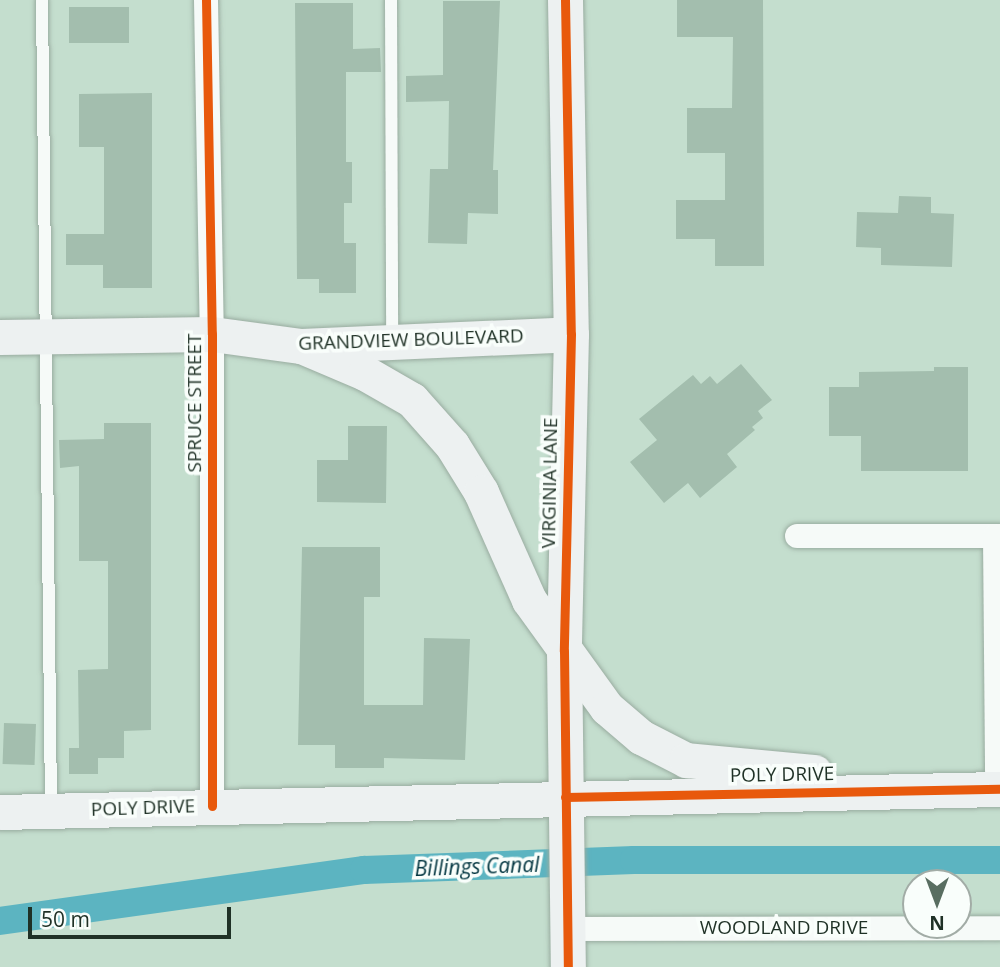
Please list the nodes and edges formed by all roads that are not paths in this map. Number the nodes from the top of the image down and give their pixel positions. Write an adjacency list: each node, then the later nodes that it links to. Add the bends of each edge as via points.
1 (42, 0): 7 (lane)
2 (206, 0): 5 (street, SPRUCE STREET)
3 (391, 0): 9 (lane)
4 (565, 0): 6 (street, VIRGINIA LANE)
5 (212, 334): 7 (street, GRANDVIEW BOULEVARD); 10 (street, GRANDVIEW BOULEVARD); 17 (street, SPRUCE STREET)
6 (571, 334): 9 (street, GRANDVIEW BOULEVARD); 13 (street, VIRGINIA LANE)
7 (43, 336): 8 (street, GRANDVIEW BOULEVARD); 18 (lane)
8 (0, 337)
9 (392, 342): 10 (street, GRANDVIEW BOULEVARD)
10 (301, 346): 13 (street, via 365,373 412,400 452,445 481,492 528,600)
11 (797, 536): 12 (street)
12 (997, 536): 14 (street)
13 (564, 651): 15 (street, via 607,708 641,737 686,760 804,769); 16 (street, VIRGINIA LANE)
14 (998, 789): 15 (street, POLY DRIVE)
15 (882, 790): 16 (street, POLY DRIVE)
16 (565, 797): 17 (street, POLY DRIVE); 21 (street, VIRGINIA LANE)
17 (212, 806): 18 (street, POLY DRIVE)
18 (51, 811): 19 (street, POLY DRIVE)
19 (0, 812)
20 (1000, 928): 21 (street, WOODLAND DRIVE)
21 (568, 929): 22 (street, VIRGINIA LANE)
22 (568, 967)

